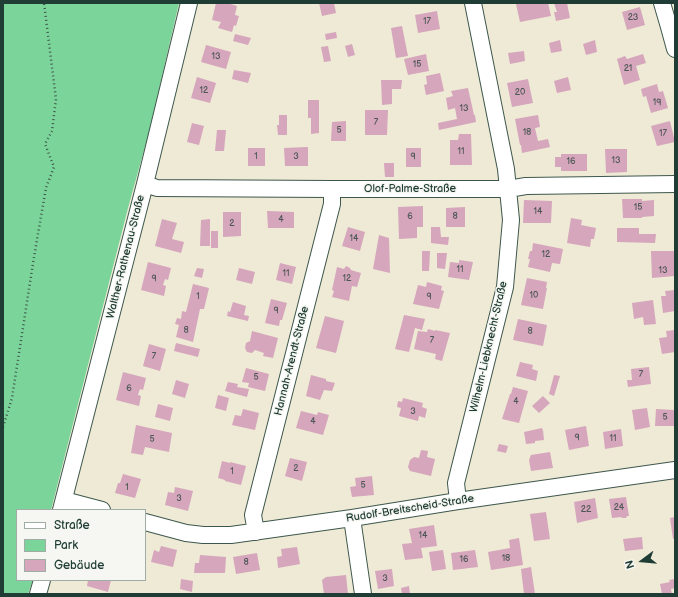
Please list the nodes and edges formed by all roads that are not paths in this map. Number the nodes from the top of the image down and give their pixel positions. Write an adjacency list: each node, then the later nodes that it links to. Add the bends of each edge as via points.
1 (189, 3): 5 (street, Walther-Rathenau-Straße)
2 (473, 3): 8 (street, Wilhelm-Liebknecht-Straße)
3 (662, 3): 4 (street)
4 (675, 49)
5 (145, 184): 7 (street, Olof-Palme-Straße, via 157,188); 11 (street, Walther-Rathenau-Straße)
6 (675, 184): 8 (street, Olof-Palme-Straße, via 526,186)
7 (332, 189): 8 (street, Olof-Palme-Straße); 15 (street, Hannah-Arendt-Straße, via 332,204 253,514)
8 (508, 189): 10 (street, Wilhelm-Liebknecht-Straße, via 511,220 504,287 456,483)
9 (675, 470): 10 (street, Rudolf-Breitscheid-Straße)
10 (458, 501): 13 (street, Rudolf-Breitscheid-Straße)
11 (62, 505): 12 (street)
12 (94, 509)
13 (352, 518): 15 (street, Rudolf-Breitscheid-Straße); 18 (street)
14 (146, 522): 15 (street, Rudolf-Breitscheid-Straße, via 203,535)
15 (256, 532)
16 (42, 581): 17 (street)
17 (38, 594)
18 (363, 594)

